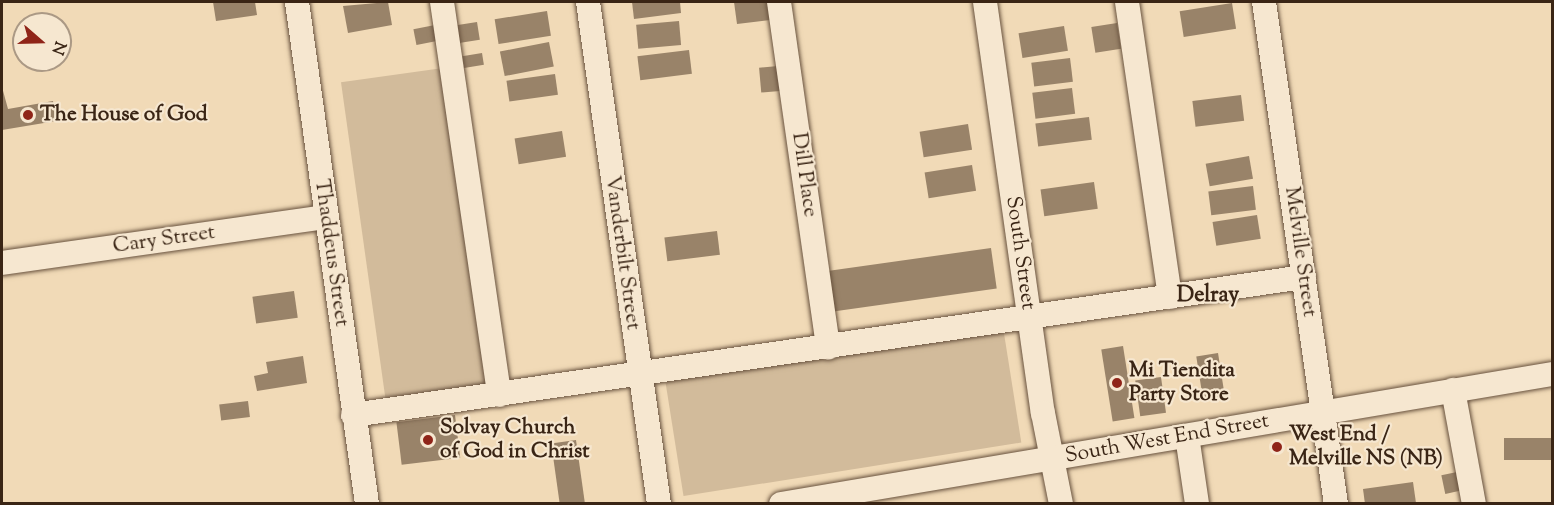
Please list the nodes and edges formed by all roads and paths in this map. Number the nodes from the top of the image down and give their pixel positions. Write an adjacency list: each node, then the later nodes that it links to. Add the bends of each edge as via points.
1 (297, 2): 8 (street, Thaddeus Street)
2 (442, 2): 17 (street)
3 (588, 2): 14 (street, Vanderbilt Street)
4 (779, 2): 13 (street, Dill Place)
5 (985, 2): 12 (street, South Street)
6 (1128, 2): 11 (street)
7 (1264, 2): 10 (street, Melville Street)
8 (327, 218): 9 (street, Cary Street); 19 (street, Thaddeus Street)
9 (2, 263)
10 (1304, 277): 11 (street); 18 (street, Melville Street)
11 (1170, 297): 12 (street)
12 (1029, 315): 13 (street); 21 (street, South Street)
13 (828, 348): 14 (street)
14 (639, 373): 17 (street); 23 (street, Vanderbilt Street)
15 (1552, 374): 16 (street, South West End Street)
16 (1453, 390): 18 (street, South West End Street); 28 (street)
17 (499, 395): 19 (street)
18 (1322, 412): 20 (street, South West End Street); 27 (street, Melville Street)
19 (353, 415): 22 (street, Thaddeus Street)
20 (1187, 436): 21 (street, South West End Street); 26 (street)
21 (1052, 459): 24 (street, South West End Street); 25 (street, South Street)
22 (367, 504)
23 (659, 504)
24 (781, 504)
25 (1061, 504)
26 (1197, 504)
27 (1336, 504)
28 (1474, 504)

